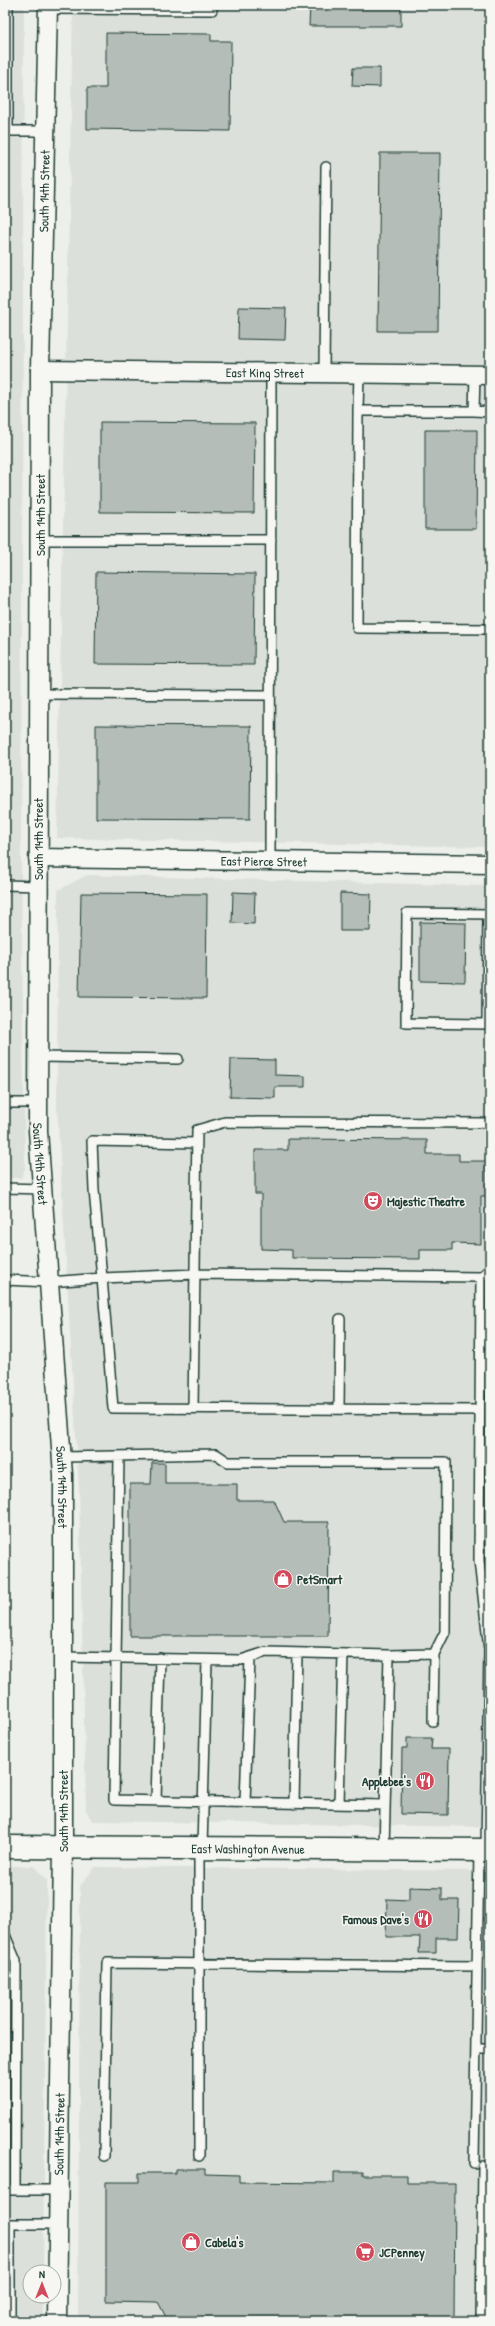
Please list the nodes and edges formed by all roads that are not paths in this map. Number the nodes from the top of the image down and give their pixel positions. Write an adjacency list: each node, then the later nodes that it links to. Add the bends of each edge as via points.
1 (8, 5): 5 (lane, via 8,131)
2 (212, 5): 4 (lane, via 212,10)
3 (48, 7): 4 (lane); 5 (street, South 14th Street)
4 (100, 7)
5 (45, 131): 7 (street, South 14th Street)
6 (326, 166): 9 (lane)
7 (40, 370): 8 (street, East King Street); 15 (street, South 14th Street)
8 (271, 373): 9 (street, East King Street); 16 (lane)
9 (324, 373): 10 (street, East King Street)
10 (358, 373): 11 (street, East King Street); 12 (lane)
11 (482, 375): 13 (lane)
12 (358, 411): 13 (lane); 17 (lane, via 357,628)
13 (474, 411): 14 (lane)
14 (490, 412)
15 (40, 540): 16 (lane); 18 (street, South 14th Street)
16 (271, 540): 19 (lane)
17 (490, 628)
18 (39, 694): 19 (lane); 20 (street, South 14th Street)
19 (270, 695): 21 (lane)
20 (38, 858): 21 (street, East Pierce Street); 24 (street, South 14th Street)
21 (270, 861): 22 (street, East Pierce Street)
22 (490, 864)
23 (5, 885): 24 (lane)
24 (38, 886): 26 (street, South 14th Street)
25 (489, 914): 25 (lane, via 407,913 406,1023 487,1024)
26 (38, 1057): 27 (lane); 29 (street, South 14th Street)
27 (178, 1059)
28 (5, 1103): 29 (lane)
29 (38, 1103): 33 (street, South 14th Street)
30 (490, 1123): 31 (lane, via 225,1122 197,1130)
31 (197, 1143): 35 (lane); 37 (lane, via 92,1141)
32 (5, 1188): 33 (lane)
33 (42, 1189): 39 (street, South 14th Street)
34 (490, 1269): 36 (lane)
35 (196, 1274): 36 (lane); 37 (lane); 43 (lane)
36 (481, 1277): 41 (lane)
37 (102, 1278): 39 (lane); 43 (lane, via 113,1408)
38 (5, 1280): 39 (lane)
39 (49, 1282): 47 (street, South 14th Street)
40 (340, 1319): 44 (lane)
41 (480, 1372): 42 (lane); 45 (lane)
42 (490, 1372)
43 (193, 1408): 44 (lane)
44 (339, 1409): 45 (lane)
45 (480, 1410): 48 (lane, via 478,1560)
46 (119, 1456): 47 (lane); 51 (lane, via 216,1454 228,1462 446,1462 445,1632); 54 (lane)
47 (62, 1457): 53 (street, South 14th Street)
48 (490, 1650): 59 (lane)
49 (297, 1653): 50 (lane); 56 (lane, via 266,1652); 64 (lane)
50 (343, 1654): 52 (lane); 65 (lane)
51 (434, 1654): 52 (lane); 58 (lane)
52 (389, 1655): 66 (lane)
53 (63, 1657): 54 (lane); 68 (street, South 14th Street)
54 (116, 1657): 55 (lane); 61 (lane, via 114,1800)
55 (160, 1658): 57 (lane); 61 (lane)
56 (250, 1658): 57 (lane); 63 (lane)
57 (206, 1660): 62 (lane)
58 (433, 1720)
59 (489, 1751): 60 (lane)
60 (488, 1798): 71 (lane)
61 (156, 1801): 62 (lane)
62 (203, 1802): 63 (lane); 69 (lane)
63 (245, 1802): 64 (lane)
64 (294, 1804): 65 (lane)
65 (339, 1804): 66 (lane)
66 (385, 1805): 70 (lane)
67 (5, 1847): 68 (street, East Washington Avenue)
68 (63, 1847): 69 (street, East Washington Avenue); 81 (street, South 14th Street)
69 (200, 1848): 70 (street, East Washington Avenue); 73 (lane)
70 (384, 1849): 71 (street, East Washington Avenue)
71 (485, 1850): 74 (lane)
72 (5, 1935): 80 (lane, via 16,1961)
73 (199, 1964): 74 (lane); 77 (lane, via 107,1963); 78 (lane)
74 (477, 1966): 75 (lane)
75 (476, 2049): 76 (lane); 85 (lane)
76 (490, 2049)
77 (104, 2156)
78 (199, 2156)
79 (5, 2190): 80 (lane)
80 (15, 2190): 81 (lane)
81 (59, 2190): 82 (street, South 14th Street)
82 (58, 2224): 83 (lane, via 10,2224); 84 (street, South 14th Street)
83 (10, 2321)
84 (57, 2321)
85 (481, 2321)

